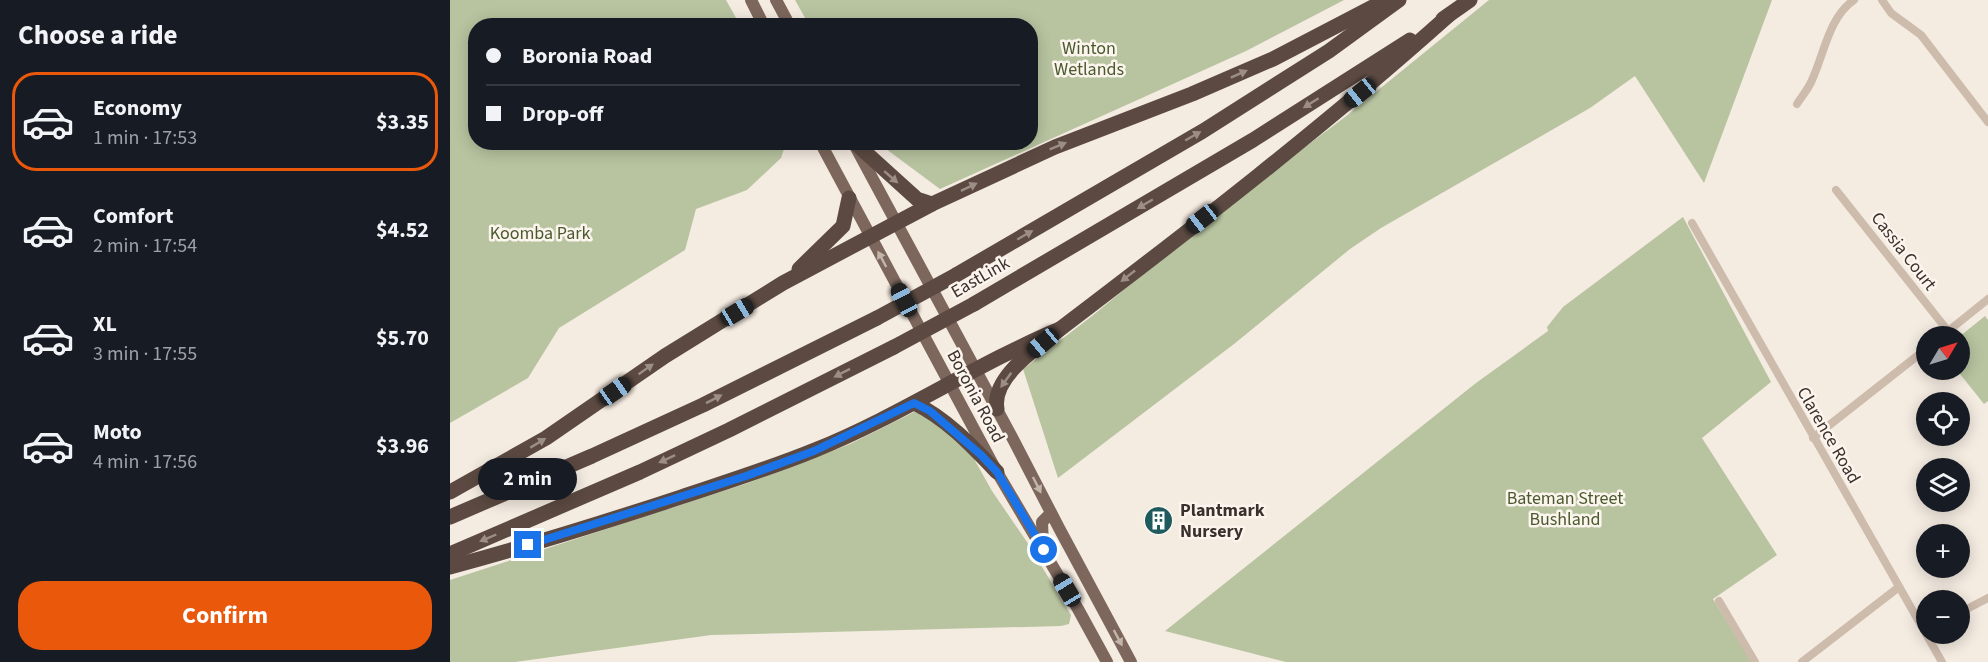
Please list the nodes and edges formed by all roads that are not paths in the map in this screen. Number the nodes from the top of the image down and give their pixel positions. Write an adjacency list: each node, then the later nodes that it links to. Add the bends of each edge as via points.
1 (751, 0): 9 (main road)
2 (776, 0): 10 (main road)
3 (1386, 0): 18 (highway, one-way to 3, via 1056,147 1273,59)
4 (1399, 0): 36 (highway, EastLink, one-way to 4, bridge, via 673,419 956,275 1203,131 1329,51)
5 (1470, 0): 8 (highway, EastLink)
6 (1854, 0): 11 (street, via 1831,29 1812,82)
7 (1882, 0): 12 (street, via 1891,13 1921,35)
8 (1449, 15): 26 (highway, one-way to 26, via 1377,80); 38 (highway, EastLink, one-way to 38, bridge, via 1243,146 974,304 729,430)
9 (760, 18)
10 (786, 18)
11 (1797, 104)
12 (1988, 122)
13 (824, 150): 17 (main road, Boronia Road)
14 (858, 150): 19 (main road, Boronia Road)
15 (863, 150): 18 (highway, one-way to 18, via 917,200)
16 (1836, 190): 24 (street, Cassia Court)
17 (849, 198): 21 (main road, Boronia Road); 22 (highway, via 843,226)
18 (932, 204): 19 (highway)
19 (897, 223): 21 (highway); 28 (main road, Boronia Road)
20 (1692, 223): 32 (street, Clarence Road)
21 (870, 237): 22 (highway); 29 (main road, Boronia Road, one-way to 21)
22 (783, 283): 34 (highway, one-way to 22, via 546,438 664,356)
23 (1988, 299): 25 (street)
24 (1939, 326)
25 (1955, 326)
26 (1060, 329): 28 (highway); 31 (highway, one-way to 31, via 1003,382 997,394)
27 (1916, 357): 32 (street)
28 (976, 370): 29 (highway); 31 (main road, Boronia Road)
29 (949, 384): 30 (highway); 33 (main road, Boronia Road)
30 (914, 403): 33 (highway, via 930,411); 39 (highway, via 814,451 746,476)
31 (998, 410): 35 (main road, Boronia Road, one-way to 35)
32 (1813, 438): 40 (street, Clarence Road)
33 (997, 472): 37 (main road, Boronia Road)
34 (450, 492)
35 (1051, 513): 37 (main road, via 1042,522); 44 (main road, Boronia Road)
36 (450, 517)
37 (1044, 550): 46 (main road, Boronia Road)
38 (450, 554)
39 (450, 567)
40 (1899, 587): 45 (street, Clarence Road); 51 (street)
41 (1988, 598): 43 (street)
42 (1719, 601): 50 (street)
43 (1970, 607)
44 (1105, 615): 46 (main road); 49 (main road, Boronia Road, one-way to 49)
45 (1916, 616)
46 (1086, 624): 48 (main road, Boronia Road)
47 (1932, 644): 52 (street, Clarence Road)
48 (1107, 662)
49 (1131, 662)
50 (1755, 662)
51 (1802, 662)
52 (1942, 662)

